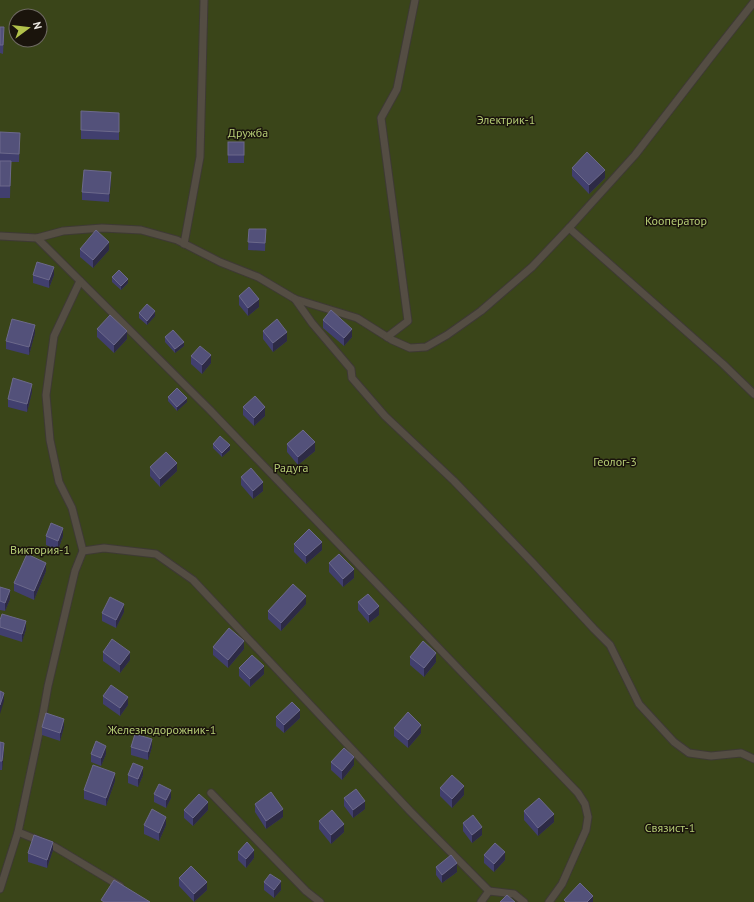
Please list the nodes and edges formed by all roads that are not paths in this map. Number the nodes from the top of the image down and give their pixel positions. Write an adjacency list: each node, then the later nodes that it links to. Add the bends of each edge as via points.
1 (204, 0): 7 (lane, via 200,157)
2 (415, 0): 10 (lane, via 397,89 381,118 408,321)
3 (754, 2): 4 (lane, via 635,155)
4 (569, 228): 10 (lane, via 532,267 481,311 426,348 410,348); 11 (lane)
5 (0, 236): 6 (lane)
6 (37, 238): 7 (lane, via 63,231 102,228 141,230); 8 (lane)
7 (184, 244): 9 (lane, via 258,277)
8 (80, 282): 12 (lane, via 54,336 46,395 50,440 60,482 72,508); 22 (lane, via 210,410 578,793 585,804 588,817 586,830 562,884)
9 (295, 298): 10 (lane, via 357,318); 13 (lane, via 312,323 352,369 352,378 385,416 454,481 610,645 639,704 674,742 689,753 711,756 741,753)
10 (387, 336)
11 (754, 394)
12 (83, 551): 15 (lane, via 75,571 48,686); 18 (lane, via 104,548 156,554 193,580 410,811)
13 (754, 759)
14 (211, 793): 19 (lane)
15 (18, 832): 16 (lane); 17 (lane, via 55,847)
16 (0, 889)
17 (127, 890)
18 (489, 891): 20 (lane); 21 (lane, via 514,894)
19 (320, 902)
20 (481, 902)
21 (524, 902)
22 (549, 902)

